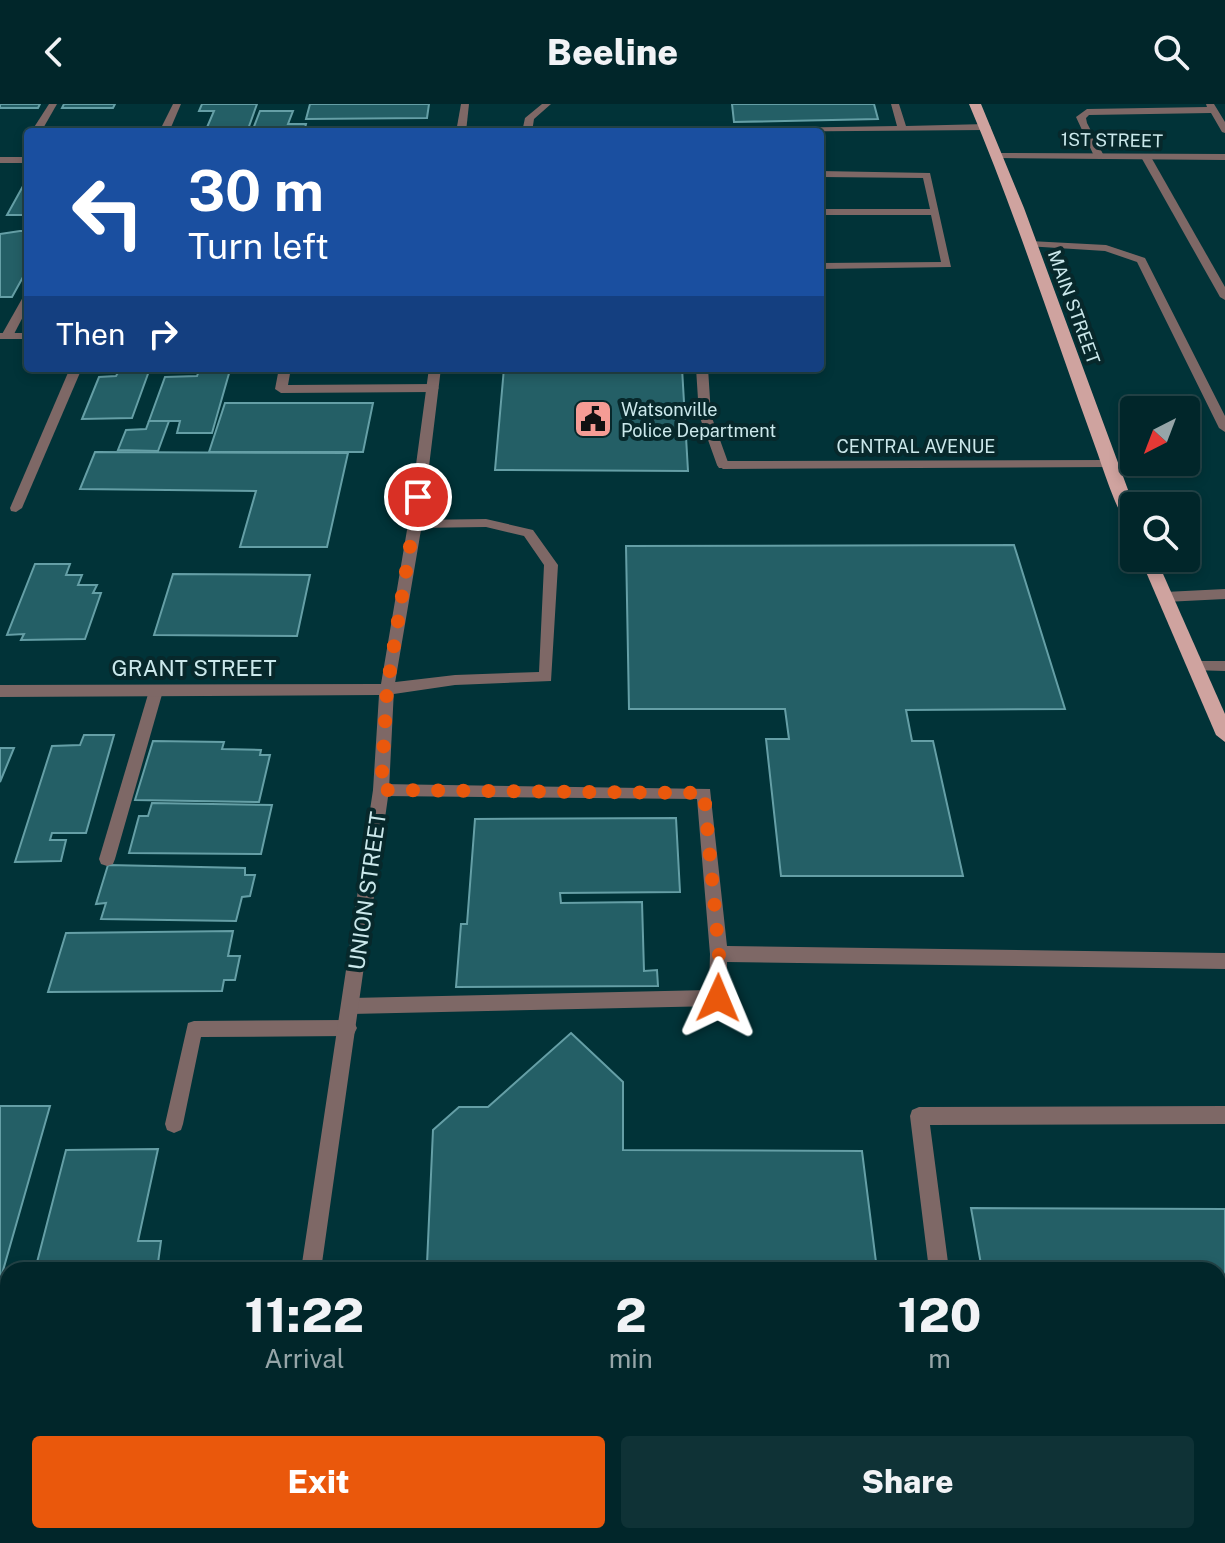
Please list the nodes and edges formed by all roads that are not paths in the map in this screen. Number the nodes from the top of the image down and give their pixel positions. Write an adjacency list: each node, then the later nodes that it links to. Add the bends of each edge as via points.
1 (53, 104): 9 (street)
2 (177, 104): 10 (street)
3 (465, 104): 11 (street)
4 (547, 104): 12 (street, via 530,118)
5 (895, 104): 13 (street)
6 (975, 104): 8 (main road, MAIN STREET)
7 (1211, 107): 15 (street); 17 (street, via 1087,112 1082,123)
8 (986, 127): 13 (street); 16 (main road, MAIN STREET)
9 (38, 128)
10 (166, 128)
11 (462, 128)
12 (528, 128)
13 (902, 129): 14 (street)
14 (824, 130)
15 (1225, 130)
16 (999, 155): 17 (street, 1ST STREET); 25 (main road, MAIN STREET)
17 (1099, 156): 18 (street, 1ST STREET)
18 (1146, 157): 19 (street, 1ST STREET); 27 (street)
19 (1225, 157)
20 (0, 160): 21 (street)
21 (24, 160)
22 (824, 174): 24 (street, via 927,175)
23 (824, 212): 24 (street)
24 (934, 212): 26 (street, via 947,265)
25 (1030, 244): 36 (street, via 1106,248 1141,260); 37 (main road, MAIN STREET)
26 (824, 266)
27 (1225, 297)
28 (24, 303): 29 (street)
29 (3, 336): 30 (street)
30 (24, 336)
31 (74, 372): 39 (street)
32 (284, 372): 35 (street, via 281,389)
33 (435, 372): 35 (street, UNION STREET)
34 (702, 372): 37 (street, CENTRAL AVENUE, via 705,415 723,465)
35 (433, 388): 40 (street, UNION STREET)
36 (1225, 428)
37 (1108, 464): 38 (main road, MAIN STREET)
38 (1120, 492)
39 (16, 508)
40 (415, 524): 46 (street, UNION STREET); 46 (street, GRANT STREET, via 486,523 528,533 551,565 546,677)
41 (1154, 572): 43 (main road)
42 (1225, 594): 43 (street)
43 (1165, 597): 44 (main road)
44 (1195, 666): 45 (street); 49 (main road)
45 (1225, 666)
46 (387, 689): 48 (street, GRANT STREET); 50 (street, UNION STREET)
47 (0, 691): 48 (street, GRANT STREET)
48 (156, 691): 51 (street)
49 (1225, 735)
50 (381, 790): 52 (street, via 704,793); 54 (street, UNION STREET)
51 (107, 859)
52 (719, 954): 53 (street); 54 (street, via 718,998)
53 (1225, 961)
54 (351, 1006): 55 (street, UNION STREET)
55 (348, 1028): 57 (street, via 194,1029); 58 (street, UNION STREET)
56 (1225, 1115): 59 (street, via 919,1116)
57 (174, 1124)
58 (312, 1262)
59 (938, 1262)

